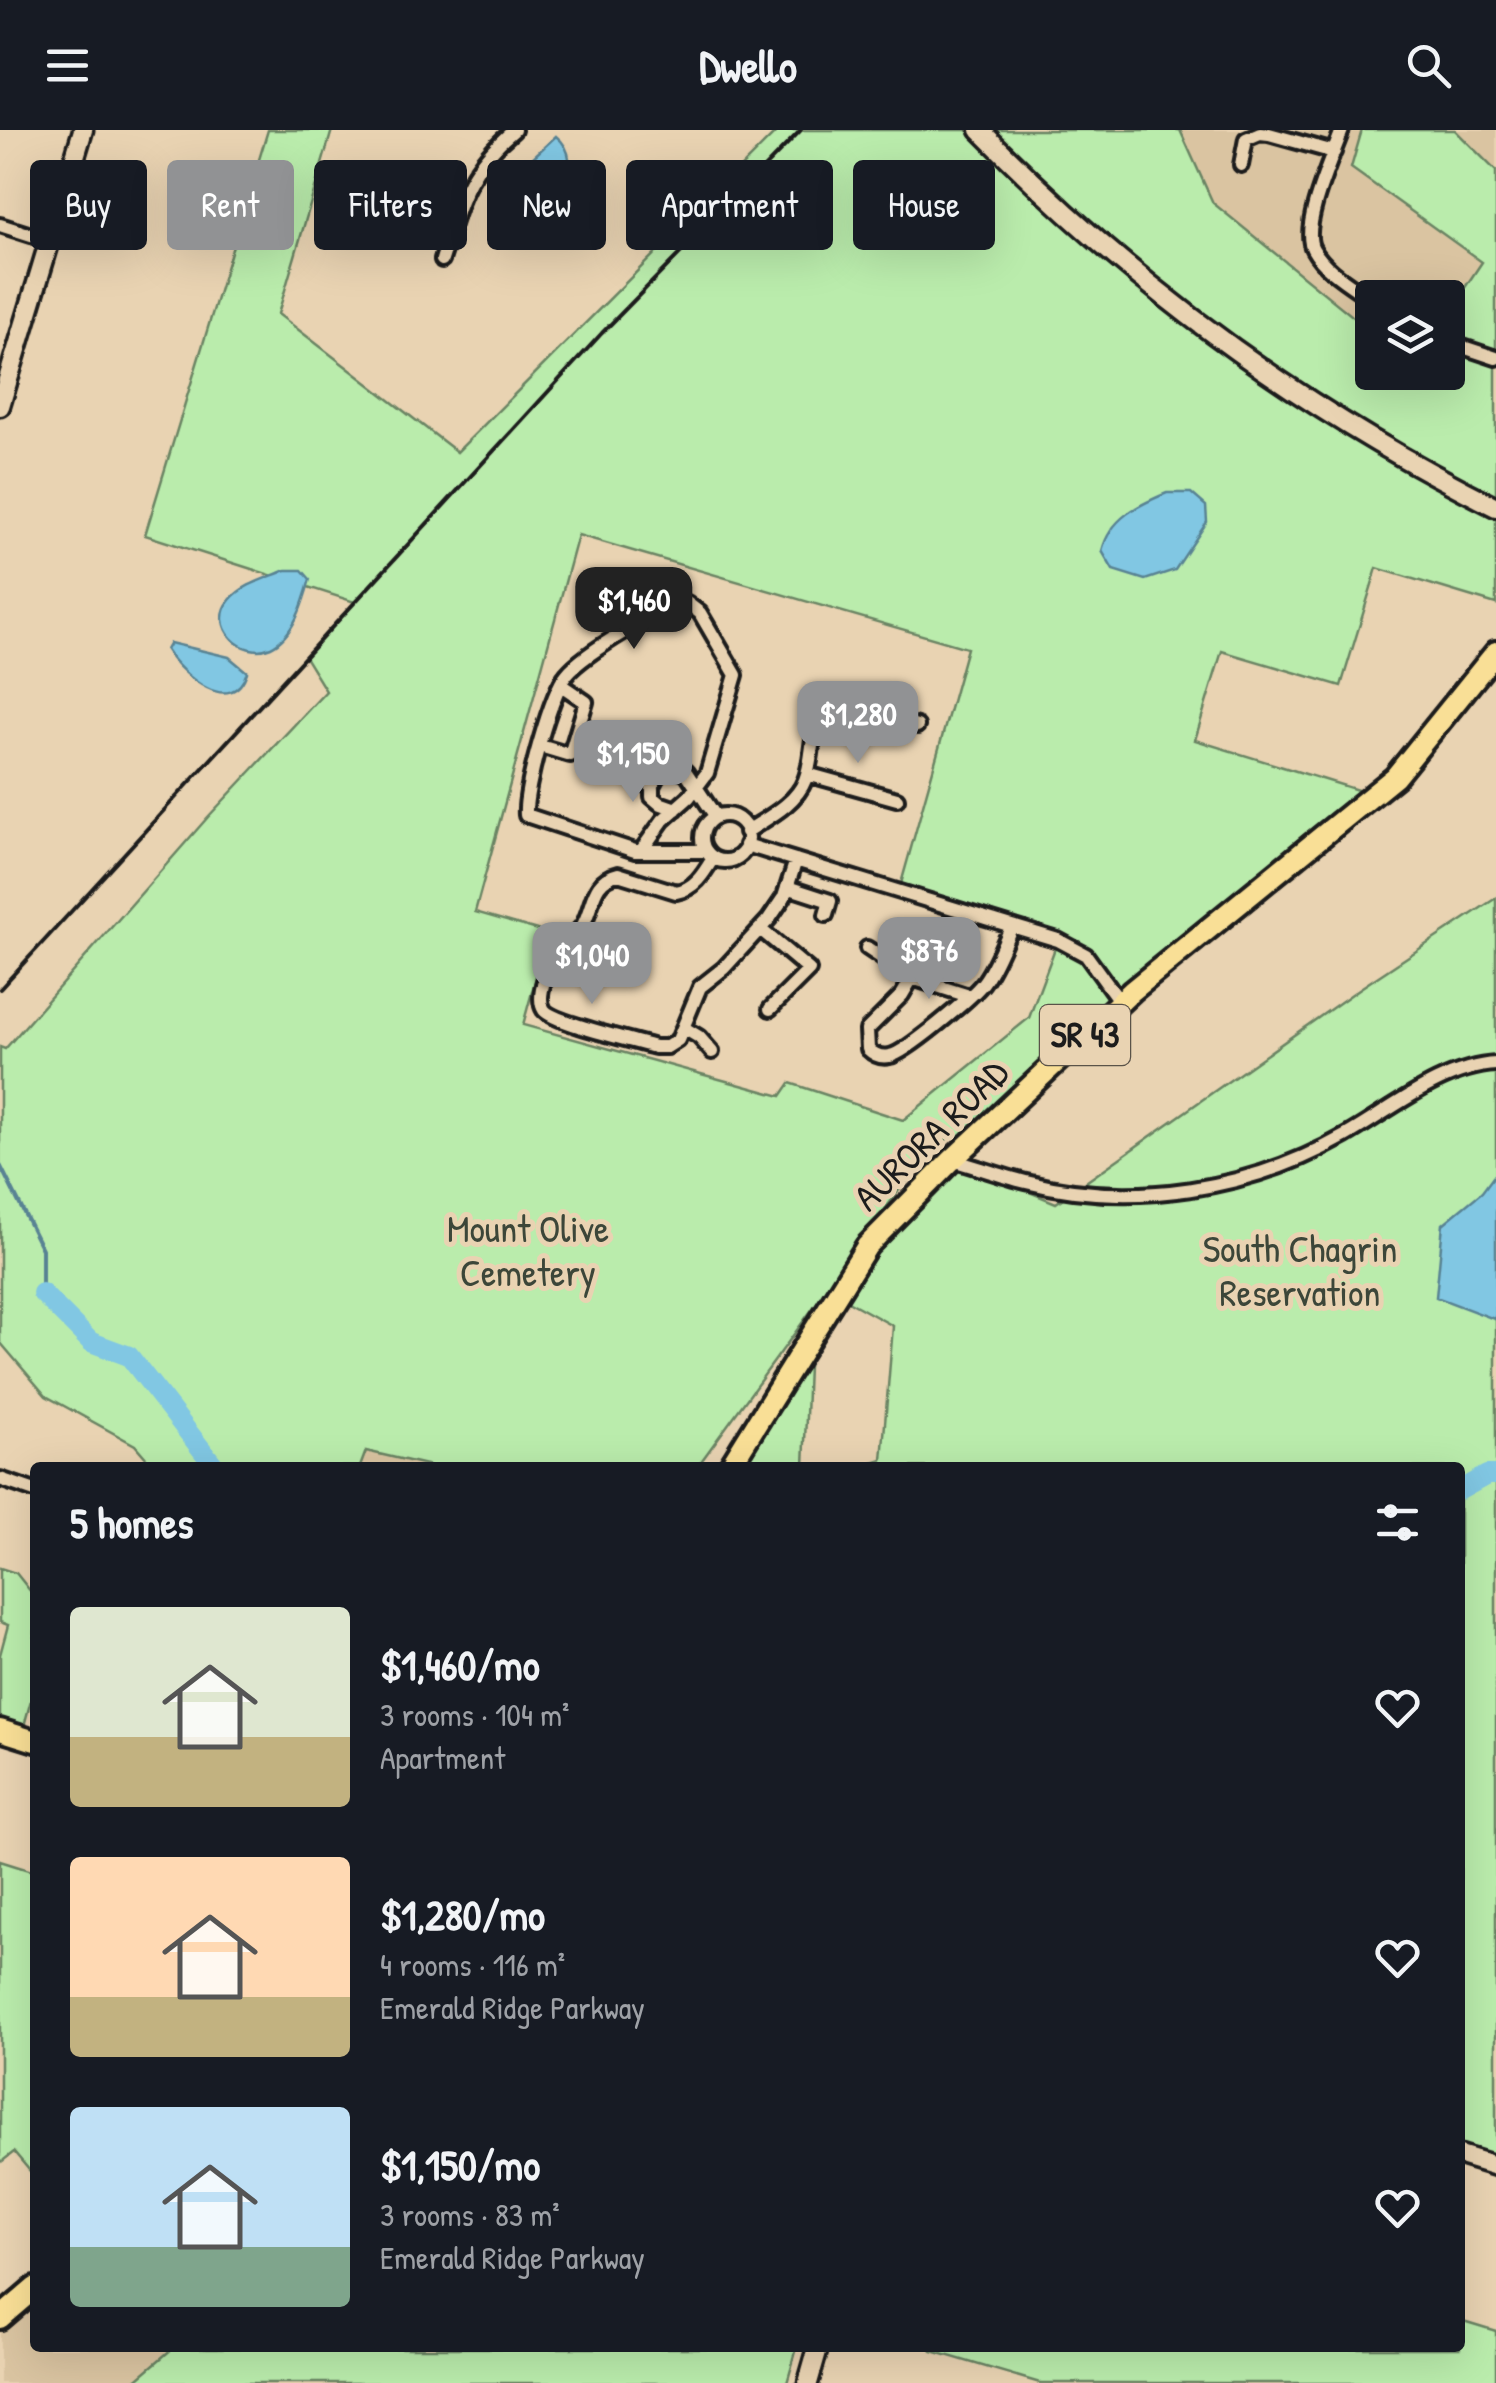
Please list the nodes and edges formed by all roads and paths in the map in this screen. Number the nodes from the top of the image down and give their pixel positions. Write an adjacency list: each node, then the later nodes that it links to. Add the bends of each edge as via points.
1 (83, 130): 6 (street)
2 (514, 130): 11 (street, via 464,188)
3 (980, 130): 16 (street, via 1104,249 1233,350 1364,435)
4 (1342, 130): 5 (street)
5 (1334, 152): 7 (street, via 1260,133 1246,139); 12 (street, via 1310,244)
6 (74, 160)
7 (1241, 165)
8 (0, 226): 9 (street)
9 (30, 235)
10 (47, 250): 15 (street)
11 (442, 260)
12 (1355, 287)
13 (1465, 348): 14 (street)
14 (1496, 358)
15 (0, 406)
16 (1496, 507)
17 (1496, 652): 39 (main road, AURORA ROAD / SR 43, via 1395,777)
18 (561, 686): 20 (street); 20 (street, via 586,702 570,756); 22 (street, via 594,653 674,604 700,612 736,674 707,773)
19 (916, 726): 21 (street, via 828,705)
20 (540, 746): 27 (street, via 524,796 526,816)
21 (807, 774): 23 (street); 26 (street, via 792,800)
22 (697, 786): 24 (street); 24 (street, via 686,772 664,771 652,796); 25 (street)
23 (897, 799)
24 (676, 808): 27 (street)
25 (716, 817): 26 (street, via 734,818); 28 (street, via 703,832)
26 (746, 838): 28 (street, via 733,859); 29 (street)
27 (641, 851): 28 (street)
28 (710, 854): 41 (street, via 684,891 618,874 603,881 584,924 551,964 540,1001 558,1019 655,1047 674,1044)
29 (796, 860): 30 (street); 32 (street)
30 (788, 887): 31 (street, via 830,901); 33 (street)
31 (826, 915)
32 (1012, 926): 38 (street, via 985,981); 39 (street, via 1086,955)
33 (760, 929): 36 (street); 41 (street, via 700,987)
34 (867, 948): 37 (street)
35 (815, 951): 36 (street)
36 (801, 964): 40 (street, via 809,970)
37 (912, 978): 38 (street); 38 (street, via 867,1030 874,1054 909,1048)
38 (969, 996)
39 (1120, 1002): 44 (main road, AURORA ROAD / SR 43)
40 (770, 1009)
41 (684, 1028): 42 (street)
42 (712, 1052)
43 (1496, 1064): 44 (street, via 1428,1086 1343,1138 1228,1184 1095,1193 1028,1183)
44 (952, 1160): 45 (main road, AURORA ROAD / SR 43, via 867,1246)
45 (733, 1462)
46 (0, 1479): 47 (street)
47 (30, 1488)
48 (0, 1730): 49 (main road)
49 (30, 1739)
50 (1465, 2157): 51 (street)
51 (1496, 2166)
52 (30, 2292): 53 (main road)
53 (0, 2318)
54 (817, 2352): 55 (street)
55 (808, 2383)

